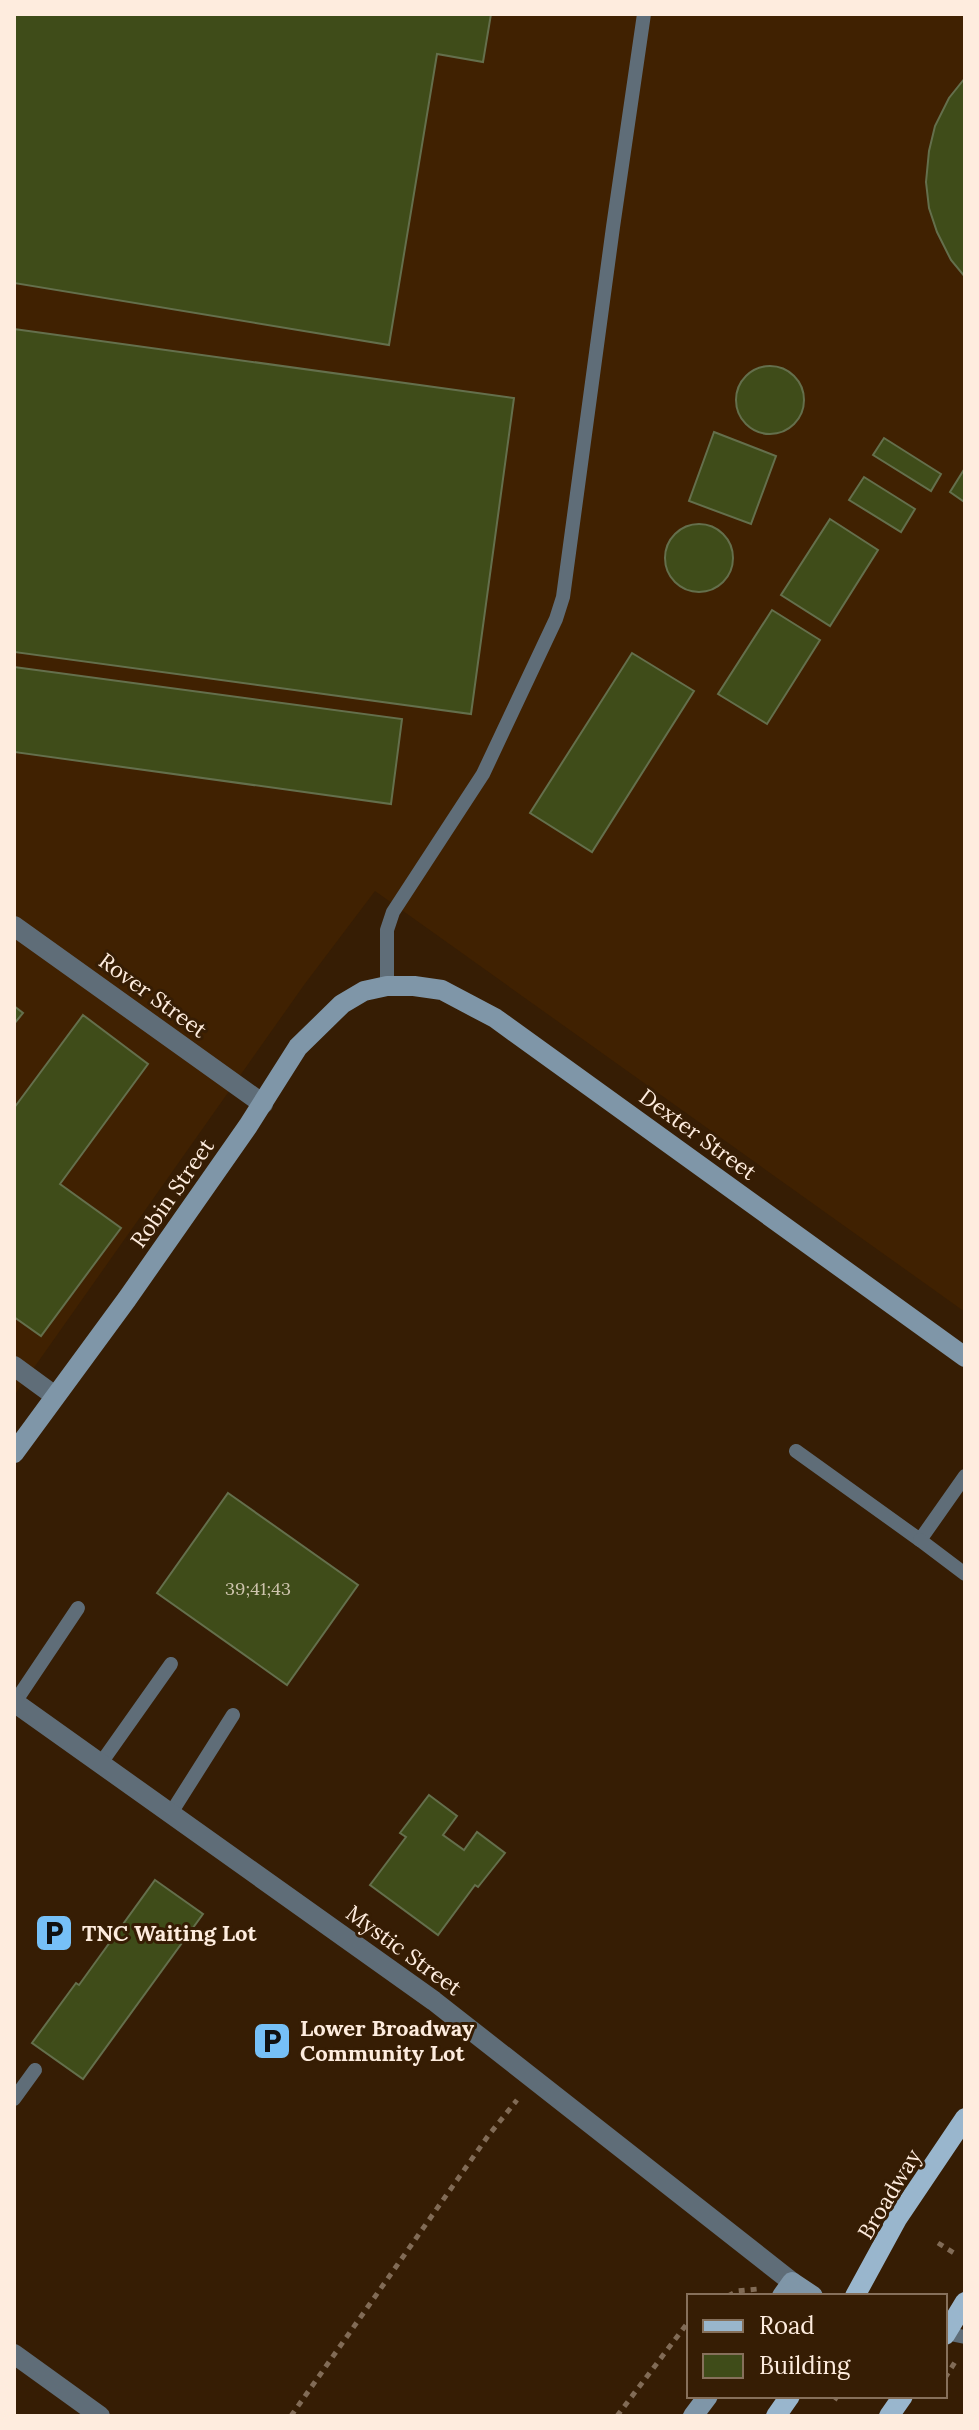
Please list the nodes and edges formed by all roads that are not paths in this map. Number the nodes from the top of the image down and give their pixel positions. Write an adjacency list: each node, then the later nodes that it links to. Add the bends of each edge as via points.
1 (644, 14): 3 (lane, via 563,597 483,774 393,912 387,930)
2 (14, 926): 4 (street, Rover Street)
3 (387, 986): 4 (street, Robin Street, via 342,1004 298,1047); 5 (street, Dexter Street, via 442,990 495,1018)
4 (263, 1104): 7 (street, Robin Street)
5 (965, 1357)
6 (14, 1366): 7 (street)
7 (55, 1396): 9 (street, Robin Street)
8 (796, 1451): 11 (lane)
9 (14, 1453)
10 (965, 1476): 11 (lane)
11 (920, 1540): 12 (lane)
12 (965, 1574)
13 (78, 1608): 15 (lane)
14 (171, 1664): 17 (lane)
15 (14, 1702): 17 (street, Mystic Street)
16 (233, 1715): 18 (lane)
17 (101, 1763): 18 (street, Mystic Street)
18 (171, 1813): 22 (street, Mystic Street, via 434,2001)
19 (35, 2070): 20 (lane)
20 (14, 2099)
21 (965, 2118): 23 (main road, Broadway, via 897,2219)
22 (787, 2289)
23 (856, 2294)
24 (965, 2302): 25 (main road)
25 (947, 2331)
26 (14, 2354): 30 (street)
27 (706, 2398): 31 (street)
28 (789, 2398): 32 (main road)
29 (902, 2398): 33 (main road)
30 (100, 2416)
31 (693, 2416)
32 (776, 2416)
33 (889, 2416)

